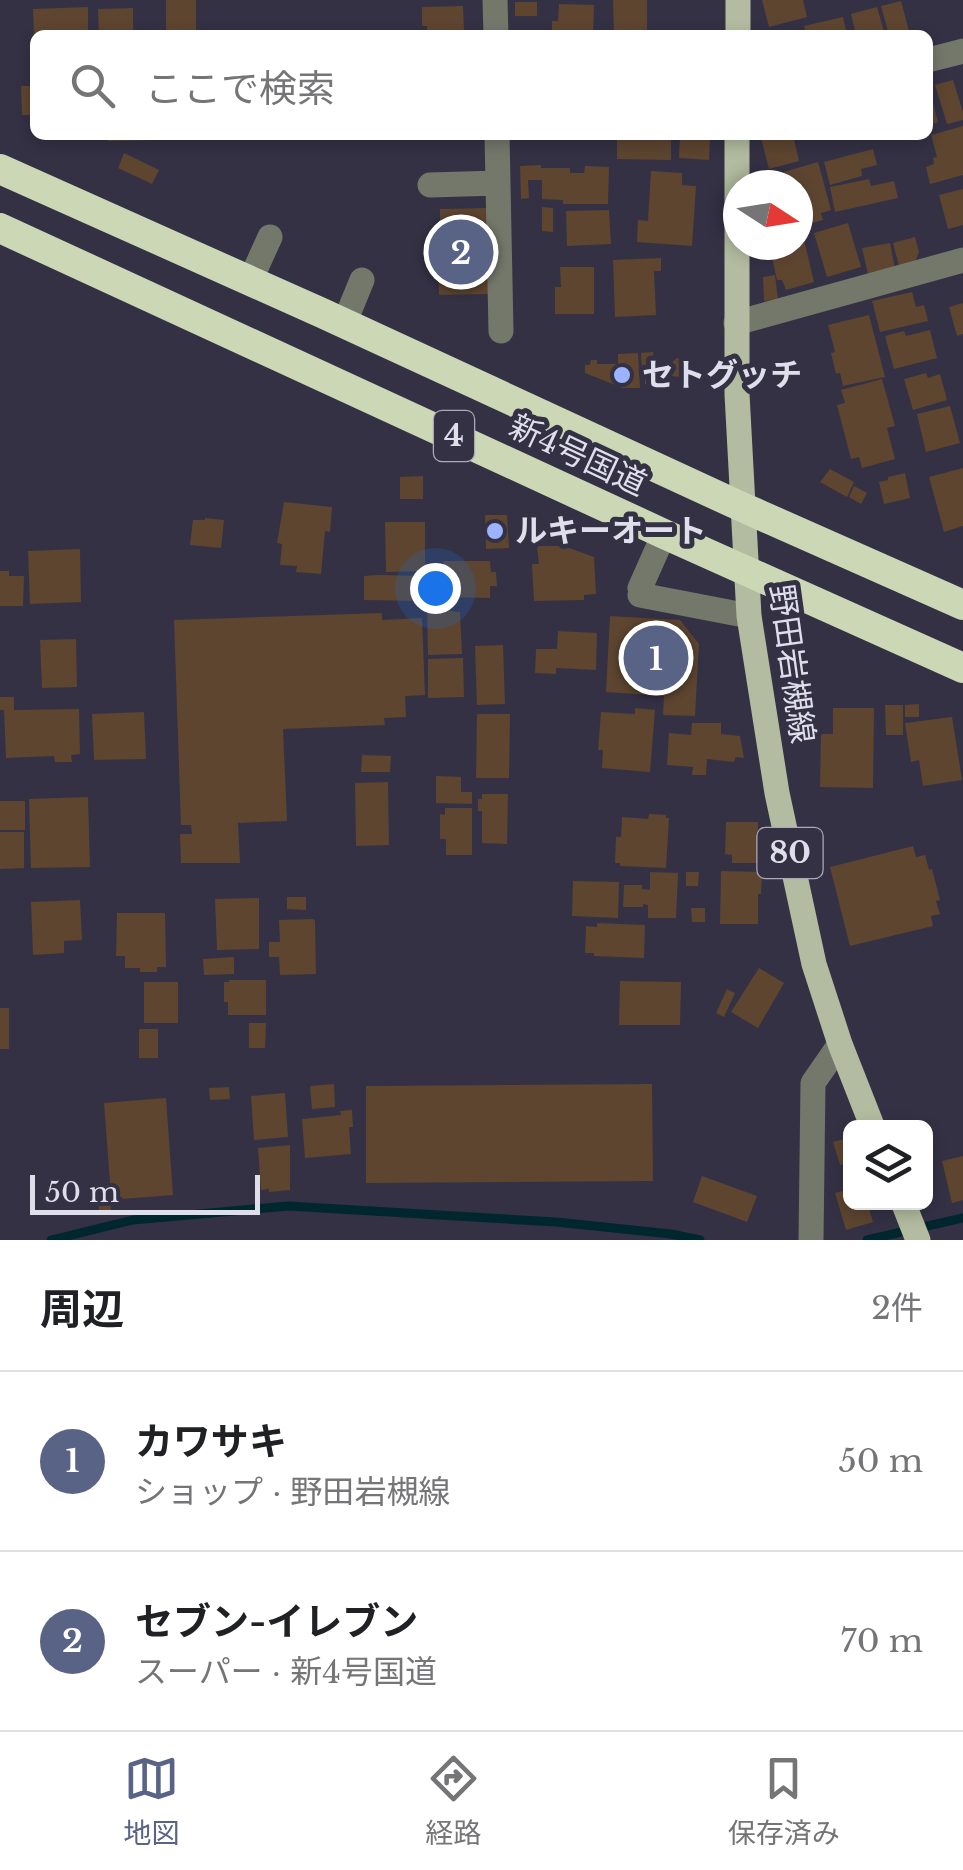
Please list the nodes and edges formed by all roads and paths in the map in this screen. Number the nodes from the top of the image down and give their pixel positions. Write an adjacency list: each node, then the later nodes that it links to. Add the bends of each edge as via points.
1 (495, 0): 3 (street)
2 (738, 0): 4 (main road)
3 (496, 30)
4 (738, 30)
5 (963, 51): 6 (street)
6 (933, 59)
7 (498, 140): 10 (street)
8 (737, 140): 17 (main road, 野田岩槻線 / 80)
9 (0, 168): 16 (highway, 新4号国道 / 4)
10 (498, 184): 11 (street); 19 (street)
11 (430, 185)
12 (0, 228): 21 (highway, 新4号国道 / 4)
13 (270, 236): 16 (street)
14 (963, 260): 17 (street)
15 (362, 280): 18 (street)
16 (250, 281): 18 (highway, 新4号国道 / 4)
17 (736, 323): 20 (main road, 野田岩槻線 / 80)
18 (344, 324): 20 (highway, 新4号国道 / 4)
19 (500, 331)
20 (742, 508): 22 (main road, 野田岩槻線 / 80); 23 (highway, 新4号国道 / 4)
21 (664, 534): 22 (highway, 新4号国道 / 4); 24 (street, via 640,592)
22 (746, 570): 24 (main road, 野田岩槻線 / 80); 25 (highway, 新4号国道 / 4)
23 (963, 605)
24 (749, 616): 26 (main road, 野田岩槻線 / 80, via 777,793 814,964)
25 (963, 668)
26 (840, 1044): 27 (main road, 野田岩槻線 / 80); 29 (street, via 813,1083)
27 (870, 1120)
28 (906, 1210): 30 (main road)
29 (811, 1231)
30 (918, 1240)

